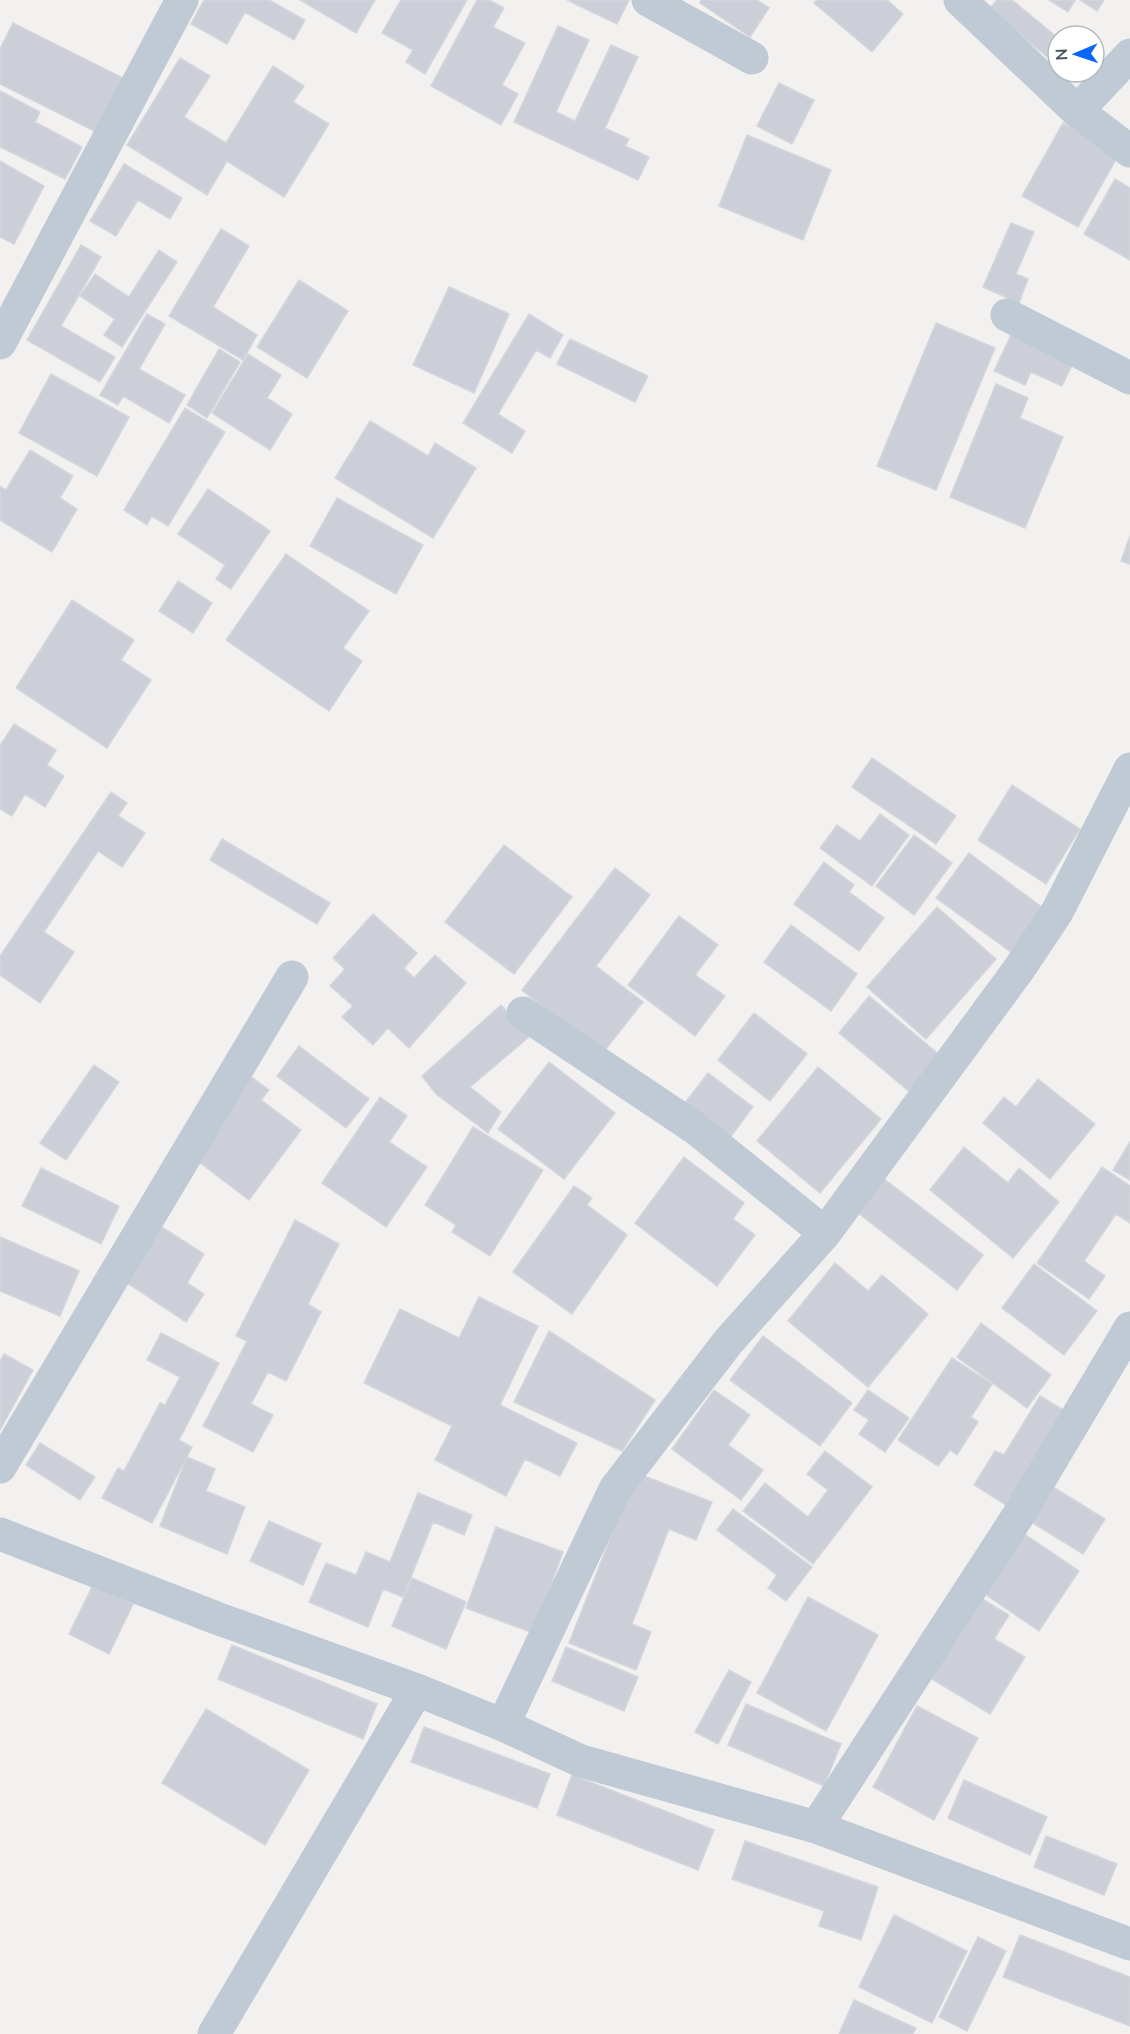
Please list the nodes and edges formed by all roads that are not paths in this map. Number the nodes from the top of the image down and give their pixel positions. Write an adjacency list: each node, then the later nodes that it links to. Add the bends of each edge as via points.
1 (182, 0): 9 (street)
2 (648, 0): 5 (street)
3 (960, 0): 6 (street)
4 (1130, 55): 6 (street)
5 (752, 58)
6 (1077, 111): 7 (street)
7 (1130, 151)
8 (1007, 315): 10 (street)
9 (0, 343)
10 (1130, 378)
11 (1130, 769): 14 (street, via 1057,912)
12 (292, 977): 16 (street)
13 (522, 1013): 14 (street, via 695,1128)
14 (825, 1233): 19 (street, via 728,1342 615,1489)
15 (1130, 1328): 20 (street, via 1018,1516)
16 (0, 1467)
17 (0, 1534): 18 (street)
18 (417, 1690): 19 (street); 22 (street)
19 (503, 1725): 20 (street, via 581,1761)
20 (816, 1827): 21 (street)
21 (1130, 1944)
22 (214, 2034)

